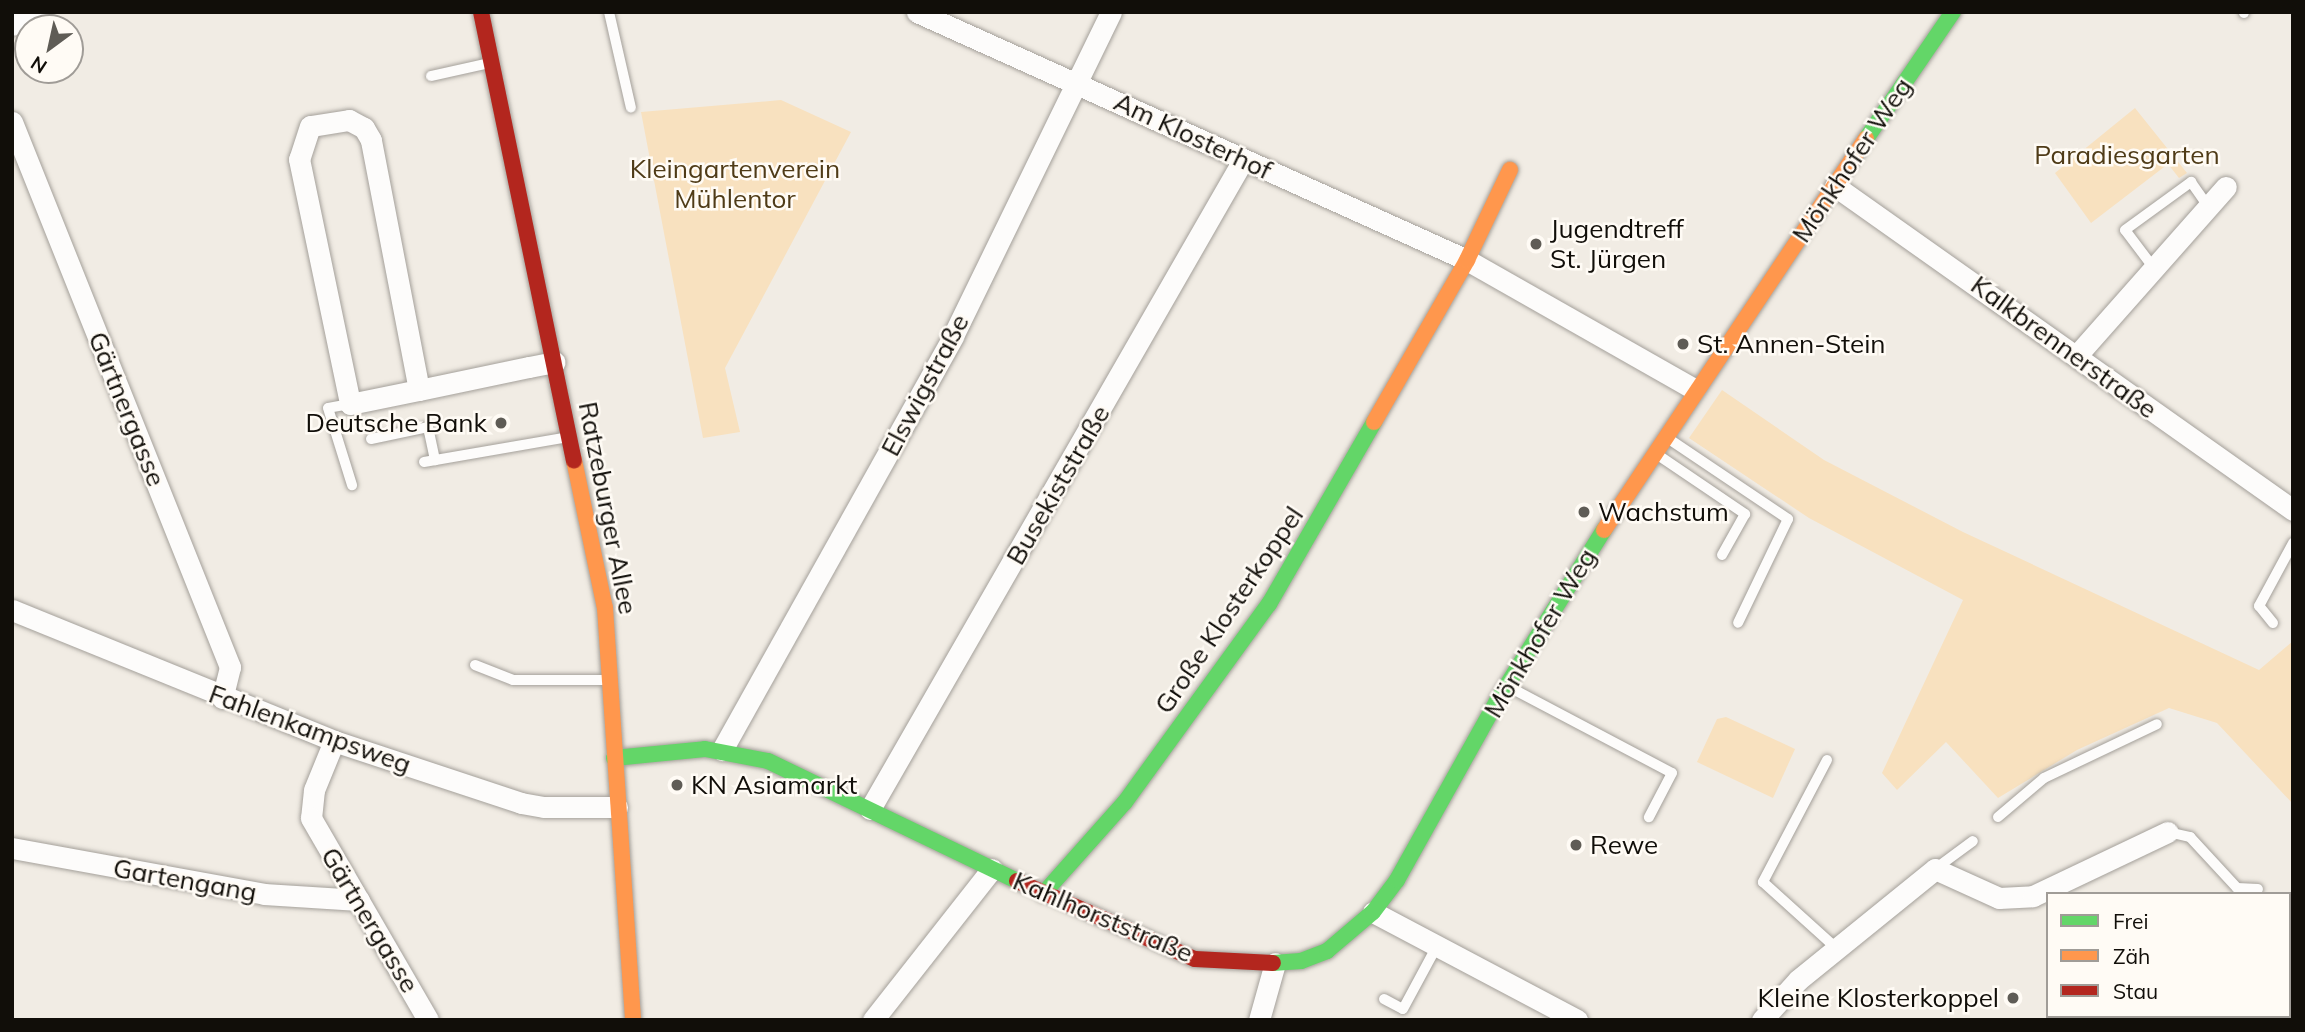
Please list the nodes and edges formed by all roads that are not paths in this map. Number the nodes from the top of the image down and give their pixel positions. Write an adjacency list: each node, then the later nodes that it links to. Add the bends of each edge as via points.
1 (40, 12): 7 (street)
2 (481, 12): 8 (street, Ratzeburger Allee)
3 (609, 12): 11 (lane)
4 (917, 12): 10 (street, Am Klosterhof)
5 (1111, 12): 10 (street, Elswigstraße)
6 (1952, 12): 15 (street, Mönkhofer Weg)
7 (12, 25)
8 (491, 62): 9 (lane); 21 (street, Ratzeburger Allee)
9 (431, 76)
10 (1080, 83): 13 (street, Am Klosterhof); 42 (street, Elswigstraße, via 953,335)
11 (631, 108)
12 (12, 122): 39 (street, Gärtnergasse, via 230,667)
13 (1243, 160): 18 (street, Am Klosterhof); 46 (street, Busekiststraße)
14 (1510, 170): 18 (street)
15 (1835, 186): 20 (street, Kalkbrennerstraße); 23 (street, Mönkhofer Weg)
16 (2226, 187): 17 (street)
17 (2208, 206): 19 (street); 19 (lane, via 2191,182 2125,230)
18 (1467, 260): 23 (street, Am Klosterhof); 55 (street, Große Klosterkoppel, via 1265,611 1125,802)
19 (2153, 267): 20 (street)
20 (2078, 354): 30 (street, Kalkbrennerstraße)
21 (555, 362): 22 (street); 26 (street, Ratzeburger Allee)
22 (419, 390): 24 (street); 24 (street, via 371,140 364,128 349,120 310,126 299,159)
23 (1694, 390): 25 (street, Mönkhofer Weg)
24 (350, 404): 29 (lane, via 328,408)
25 (1664, 436): 28 (street, Mönkhofer Weg); 34 (lane, via 1788,519)
26 (570, 437): 27 (lane, via 429,461 428,427); 37 (street, Ratzeburger Allee, via 605,608)
27 (371, 439)
28 (1653, 452): 32 (lane, via 1745,514); 38 (street, Mönkhofer Weg)
29 (352, 485)
30 (2293, 510)
31 (2293, 543): 35 (lane, via 2259,606)
32 (1722, 555)
33 (12, 610): 39 (street, Fahlenkampsweg)
34 (1738, 623)
35 (2273, 623)
36 (475, 666): 37 (lane, via 513,680)
37 (609, 680): 43 (street, Ratzeburger Allee)
38 (1507, 685): 47 (lane, via 1672,773); 57 (street, Mönkhofer Weg, via 1397,880)
39 (222, 698): 41 (street, Fahlenkampsweg)
40 (2157, 724): 48 (lane, via 2044,778)
41 (334, 741): 45 (street, Fahlenkampsweg, via 521,803 554,808); 56 (street, Gärtnergasse, via 314,790 311,818)
42 (722, 750): 43 (street, Kahlhorststraße); 46 (street, Kahlhorststraße, via 768,761)
43 (614, 758): 45 (street, Ratzeburger Allee)
44 (1827, 760): 59 (lane, via 1763,882)
45 (617, 807): 63 (street, Ratzeburger Allee)
46 (870, 809): 52 (street, Kahlhorststraße)
47 (1649, 817)
48 (1998, 817)
49 (2168, 832): 53 (street, via 2033,896 1999,898); 54 (lane, via 2190,837 2237,888)
50 (1973, 841): 53 (lane)
51 (12, 848): 56 (street, Gartengang, via 264,894)
52 (992, 869): 55 (street, Kahlhorststraße); 64 (street)
53 (1935, 869): 59 (street)
54 (2258, 889)
55 (1043, 894): 60 (street, Kahlhorststraße, via 1195,959)
56 (359, 900): 62 (street, Gärtnergasse)
57 (1373, 912): 58 (street); 60 (street, Kahlhorststraße, via 1327,951 1301,961)
58 (1438, 944): 61 (lane, via 1403,1009); 66 (street)
59 (1835, 947): 67 (street)
60 (1275, 963): 65 (street)
61 (1384, 999)
62 (428, 1020)
63 (633, 1020)
64 (873, 1020)
65 (1259, 1020)
66 (1577, 1020)
67 (1762, 1020)

